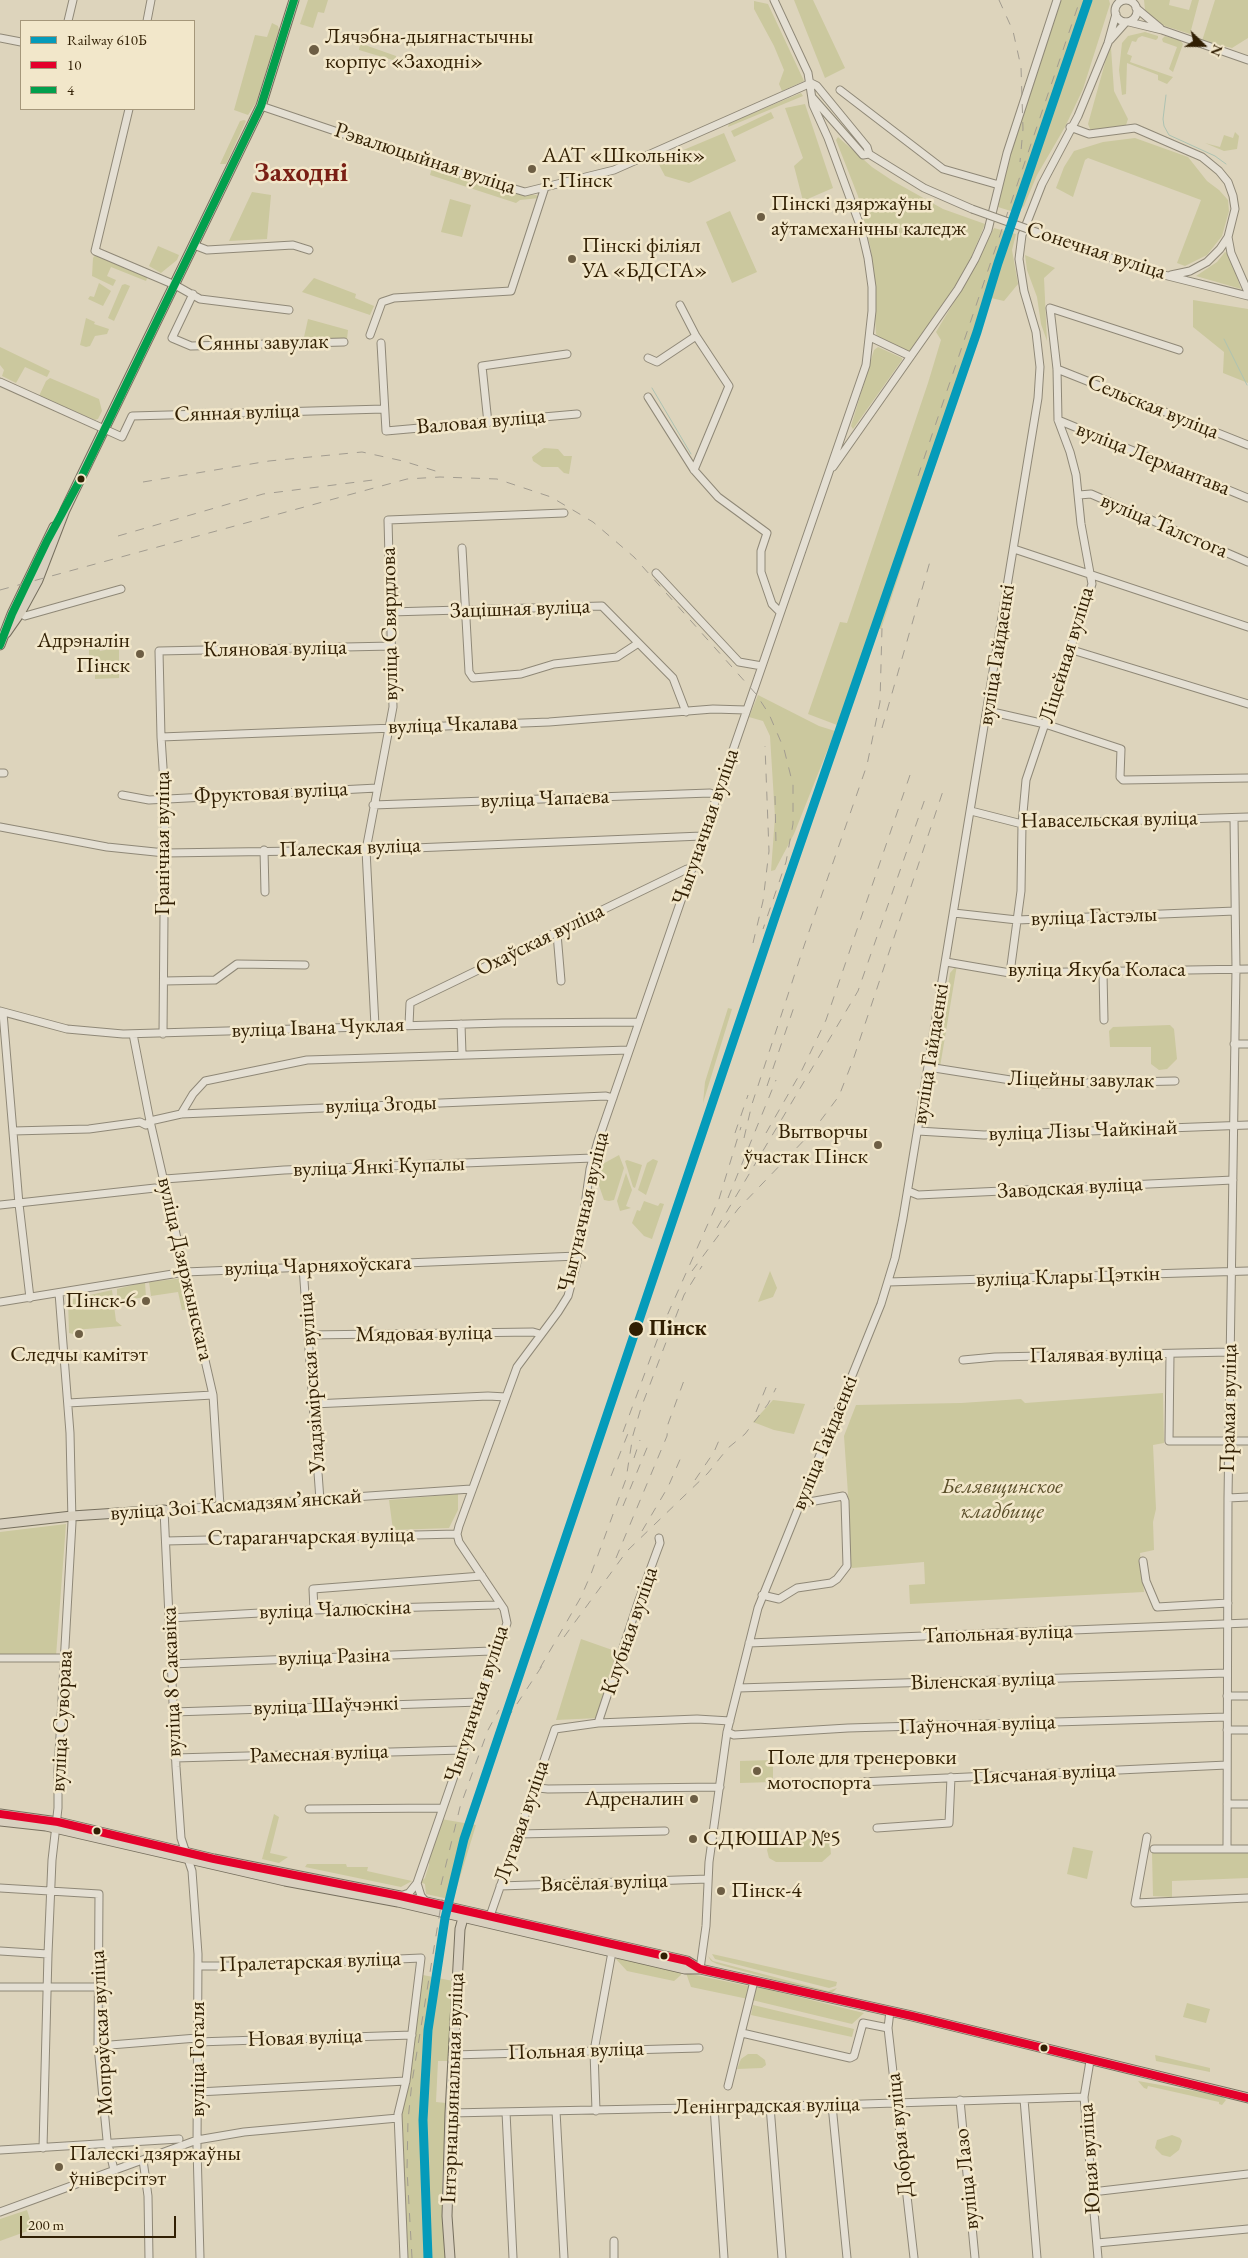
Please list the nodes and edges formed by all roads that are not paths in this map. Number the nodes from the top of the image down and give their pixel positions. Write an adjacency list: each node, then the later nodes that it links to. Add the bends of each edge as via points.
1 (73, 0): 9 (street)
2 (151, 0): 10 (street)
3 (294, 0): 20 (main road)
4 (774, 0): 17 (street)
5 (1057, 0): 26 (street)
6 (1118, 3): 7 (street, via 1124,0); 8 (street)
7 (1136, 4): 11 (street, via 1135,17); 12 (street)
8 (1116, 14): 11 (street); 15 (street, вуліца Гайдаенкі)
9 (68, 20)
10 (148, 20)
11 (1127, 22): 12 (street); 15 (street, вуліца Гайдаенкі)
12 (1162, 30): 16 (street)
13 (0, 38): 14 (street)
14 (20, 42)
15 (1108, 43): 22 (street, вуліца Гайдаенкі, via 1078,116)
16 (1248, 60)
17 (811, 83): 19 (street, Чыгуначная вуліца); 25 (street, via 817,86 867,147); 27 (street, Рэвалюцыйная вуліца, via 614,170)
18 (840, 90): 26 (street, via 943,169)
19 (811, 95): 23 (street); 24 (street, Чыгуначная вуліца)
20 (261, 106): 27 (street, Рэвалюцыйная вуліца, via 497,185 525,192); 29 (main road)
21 (129, 110): 32 (street, via 95,251)
22 (1070, 127): 28 (street, via 1090,134 1135,128 1202,157 1223,176 1234,196 1235,216); 65 (street, вуліца Гайдаенкі, via 1038,192 1019,247 1024,291 1036,332 1040,366 1038,398)
23 (838, 128): 24 (street, via 830,125 826,128); 25 (street, Сонечная вуліца, via 863,155)
24 (828, 138): 40 (street, Чыгуначная вуліца, via 861,228 868,258 872,311)
25 (869, 154): 31 (street, Сонечная вуліца, bridge, via 924,188 972,209 1135,266)
26 (999, 185): 45 (street, via 988,230 966,276)
27 (545, 187): 38 (street, via 511,291 394,298 382,302)
28 (1228, 237): 31 (street, via 1202,265); 33 (street, via 1231,253)
29 (194, 245): 30 (street, via 207,250 293,245); 32 (main road)
30 (309, 250)
31 (1171, 275): 35 (street, Сонечная вуліца)
32 (175, 285): 34 (street); 55 (main road)
33 (1248, 292)
34 (193, 294): 37 (street, via 206,300); 41 (street, Сянны завулак, via 172,338 191,346)
35 (1248, 296)
36 (680, 305): 39 (street)
37 (289, 310)
38 (370, 335)
39 (696, 336): 46 (street, via 657,362); 58 (street, via 729,386)
40 (870, 338): 45 (street); 54 (street, Чыгуначная вуліца, via 866,365)
41 (344, 342)
42 (381, 343): 50 (street)
43 (1179, 350): 47 (street, Ліцейная вуліца, via 1050,308)
44 (567, 354): 53 (street, via 482,366)
45 (910, 356): 56 (street)
46 (648, 358)
47 (1057, 370): 52 (street, Ліцейная вуліца); 57 (street, Сельская вуліца)
48 (0, 382): 55 (street)
49 (648, 397): 58 (street)
50 (384, 409): 53 (street, Валовая вуліца, via 386,431); 55 (street, Сянная вуліца, via 132,416 122,437)
51 (577, 414): 53 (street, Валовая вуліца)
52 (1058, 420): 60 (street, Ліцейная вуліца, via 1070,452); 61 (street, вуліца Лермантава)
53 (488, 422)
54 (845, 429): 56 (street); 59 (street, Чыгуначная вуліца)
55 (104, 430): 62 (main road)
56 (857, 434): 59 (street)
57 (1248, 445)
58 (694, 470): 72 (street, via 718,497 768,532 761,551 761,572 772,604)
59 (829, 472): 72 (street, Чыгуначная вуліца)
60 (1079, 495): 66 (street, вуліца Талстога, via 1091,494); 67 (street, Ліцейная вуліца)
61 (1248, 498)
62 (65, 510): 73 (main road, via 38,580); 75 (main road, via 47,541)
63 (564, 513): 71 (street, вуліца Свярдлова, via 388,520)
64 (462, 548): 70 (street)
65 (1014, 549): 67 (street); 85 (street, вуліца Гайдаенкі)
66 (1248, 562)
67 (1090, 572): 74 (street); 79 (street, Ліцейная вуліца, via 1092,584)
68 (656, 573): 81 (street, via 739,662)
69 (121, 589): 73 (street, via 25,616)
70 (465, 611): 71 (street, Зацішная вуліца); 76 (street, Зацішная вуліца, via 602,606); 76 (street, via 469,672 473,678 521,674 554,664 617,657)
71 (390, 612): 78 (street, вуліца Свярдлова)
72 (780, 612): 81 (street, Чыгуначная вуліца)
73 (20, 613): 75 (main road)
74 (1248, 627)
75 (6, 633): 77 (main road)
76 (637, 644): 84 (street, Зацішная вуліца, via 673,678)
77 (0, 645)
78 (392, 646): 80 (street, Кляновая вуліца); 87 (street, вуліца Свярдлова, via 393,707)
79 (1069, 649): 82 (street); 86 (street, Ліцейная вуліца)
80 (159, 651): 88 (street, Гранічная вуліца)
81 (762, 666): 83 (street, Чыгуначная вуліца)
82 (1248, 704)
83 (746, 710): 84 (street, вуліца Чкалава); 91 (street, Чыгуначная вуліца)
84 (686, 712): 87 (street, вуліца Чкалава, via 549,722)
85 (988, 712): 86 (street); 95 (street, вуліца Гайдаенкі)
86 (1045, 724): 89 (street, via 1121,749 1120,777 1123,780); 98 (street, Ліцейная вуліца, via 1026,780)
87 (390, 727): 88 (street, вуліца Чкалава); 90 (street, вуліца Свярдлова)
88 (161, 737): 93 (street, Гранічная вуліца)
89 (1248, 778)
90 (377, 788): 93 (street, Фруктовая вуліца); 94 (street, вуліца Свярдлова)
91 (716, 795): 94 (street, вуліца Чапаева); 100 (street, Чыгуначная вуліца)
92 (122, 796): 93 (street, Фруктовая вуліца, via 149,800)
93 (165, 798): 103 (street, Гранічная вуліца)
94 (373, 805): 102 (street, вуліца Свярдлова)
95 (971, 811): 98 (street, Навасельская вуліца); 107 (street, вуліца Гайдаенкі)
96 (1248, 817): 97 (street, Навасельская вуліца)
97 (1234, 818): 98 (street, Навасельская вуліца); 106 (street, Прамая вуліца)
98 (1022, 824): 108 (street, Ліцейная вуліца, via 1023,856)
99 (0, 827): 103 (street, Палеская вуліца, via 107,848)
100 (702, 836): 102 (street, Палеская вуліца); 104 (street, Чыгуначная вуліца)
101 (264, 850): 102 (street, Палеская вуліца); 103 (street, Палеская вуліца); 105 (street)
102 (366, 850): 123 (street, вуліца Свярдлова)
103 (164, 853): 116 (street, Гранічная вуліца)
104 (691, 869): 109 (street, Охаўская вуліца, via 687,868); 120 (street, Чыгуначная вуліца)
105 (265, 892)
106 (1235, 911): 108 (street, вуліца Гастэлы); 112 (street, Прамая вуліца)
107 (954, 913): 108 (street, вуліца Гастэлы); 110 (street, вуліца Гайдаенкі)
108 (1017, 920): 114 (street, Ліцейная вуліца)
109 (557, 934): 117 (street); 122 (street, Охаўская вуліца, via 410,1003)
110 (946, 962): 114 (street, вуліца Якуба Коласа); 130 (street, вуліца Гайдаенкі)
111 (305, 965): 116 (street, via 237,964 216,980)
112 (1236, 969): 113 (street, вуліца Якуба Коласа); 115 (street, вуліца Якуба Коласа); 126 (street, Прамая вуліца)
113 (1248, 969)
114 (1010, 973): 115 (street, вуліца Якуба Коласа)
115 (1103, 973): 119 (street)
116 (164, 981): 125 (street, Гранічная вуліца)
117 (561, 981)
118 (2, 1012): 124 (street, вуліца Івана Чуклая, via 68,1029); 137 (street)
119 (1104, 1020)
120 (639, 1022): 121 (street, вуліца Івана Чуклая); 128 (street, Чыгуначная вуліца)
121 (461, 1024): 122 (street, вуліца Івана Чуклая); 129 (street)
122 (409, 1025): 123 (street, вуліца Івана Чуклая)
123 (374, 1026): 125 (street, вуліца Івана Чуклая)
124 (133, 1034): 125 (street, вуліца Івана Чуклая); 134 (street, вуліца Дзяржынскага)
125 (163, 1034)
126 (1234, 1044): 127 (street); 135 (street, Прамая вуліца)
127 (1248, 1044)
128 (629, 1050): 129 (street); 132 (street, Чыгуначная вуліца)
129 (462, 1054): 133 (street, via 307,1060 232,1076 204,1082)
130 (928, 1067): 131 (street, Ліцейны завулак, via 1036,1084); 138 (street, вуліца Гайдаенкі)
131 (1175, 1082)
132 (613, 1098): 133 (street, вуліца Згоды); 139 (street, Чыгуначная вуліца)
133 (181, 1114): 134 (street, вуліца Згоды)
134 (150, 1121): 137 (street, вуліца Згоды, via 146,1125 140,1122 89,1129); 141 (street, вуліца Дзяржынскага)
135 (1234, 1125): 136 (street, вуліца Лізы Чайкінай); 138 (street, вуліца Лізы Чайкінай, via 984,1135); 140 (street, Прамая вуліца)
136 (1248, 1125)
137 (13, 1131): 143 (street)
138 (918, 1131): 142 (street, вуліца Гайдаенкі)
139 (593, 1158): 141 (street, вуліца Янкі Купалы, via 294,1170); 145 (street, Чыгуначная вуліца)
140 (1233, 1180): 142 (street, Заводская вуліца, via 918,1195); 147 (street, Прамая вуліца)
141 (166, 1183): 143 (street, вуліца Янкі Купалы, via 161,1190 155,1188); 149 (street, вуліца Дзяржынскага)
142 (908, 1191): 150 (street, вуліца Гайдаенкі)
143 (18, 1204): 144 (street, вуліца Янкі Купалы); 152 (street)
144 (0, 1205)
145 (578, 1256): 146 (street, вуліца Чарняхоўскага); 154 (street, Чыгуначная вуліца, via 568,1296)
146 (303, 1267): 149 (street, вуліца Чарняхоўскага); 155 (street, Уладзімірская вуліца)
147 (1232, 1271): 148 (street, вуліца Клары Цэткін); 150 (street, вуліца Клары Цэткін); 156 (street, Прамая вуліца)
148 (1248, 1271)
149 (185, 1272): 151 (street, вуліца Чарняхоўскага); 159 (street, вуліца Дзяржынскага)
150 (888, 1282): 167 (street, вуліца Гайдаенкі)
151 (59, 1294): 152 (street, вуліца Чарняхоўскага); 161 (street, вуліца Суворава)
152 (30, 1298): 153 (street, вуліца Чарняхоўскага)
153 (0, 1302)
154 (540, 1334): 155 (street, Мядовая вуліца); 160 (street, Чыгуначная вуліца, via 517,1367)
155 (308, 1335): 162 (street, Уладзімірская вуліца)
156 (1230, 1352): 157 (street, Палявая вуліца); 164 (street, Прамая вуліца)
157 (1170, 1354): 158 (street, Палявая вуліца); 164 (street, via 1168,1441)
158 (963, 1360)
159 (213, 1395): 161 (street); 170 (street, вуліца Дзяржынскага)
160 (506, 1397): 162 (street); 165 (street, Чыгуначная вуліца)
161 (68, 1403): 172 (street, вуліца Суворава)
162 (313, 1404): 169 (street, Уладзімірская вуліца)
163 (1248, 1441): 164 (street)
164 (1230, 1442): 168 (street, Прамая вуліца)
165 (472, 1490): 169 (street, вуліца Зоі Касмадзямʼянскай); 174 (street, Чыгуначная вуліца)
166 (1248, 1497): 168 (street)
167 (802, 1498): 179 (street, вуліца Гайдаенкі); 179 (street, via 809,1502 843,1496 846,1566 831,1583 797,1588 779,1599)
168 (1228, 1498): 181 (street, Прамая вуліца)
169 (320, 1500): 170 (street, вуліца Зоі Касмадзямʼянскай)
170 (220, 1506): 171 (street, вуліца Зоі Касмадзямʼянскай)
171 (164, 1510): 172 (main road, вуліца Зоі Касмадзямʼянскай); 176 (street, вуліца 8 Сакавіка)
172 (72, 1516): 173 (main road, вуліца Зоі Касмадзямʼянскай); 189 (street, вуліца Суворава)
173 (0, 1524)
174 (457, 1534): 176 (street, Стараганчарская вуліца); 178 (street, Чыгуначная вуліца)
175 (659, 1538): 199 (street, Клубная вуліца)
176 (166, 1541): 183 (street, вуліца 8 Сакавіка)
177 (1143, 1561): 181 (street, via 1146,1581 1157,1607)
178 (482, 1576): 180 (street, Чыгуначная вуліца); 182 (street, via 314,1589)
179 (762, 1595): 186 (street, вуліца Гайдаенкі)
180 (500, 1603): 182 (street, вуліца Чалюскіна); 187 (street, Чыгуначная вуліца, via 507,1623)
181 (1228, 1603): 185 (street, Прамая вуліца)
182 (314, 1610): 183 (street, вуліца Чалюскіна)
183 (170, 1618): 190 (street, вуліца 8 Сакавіка)
184 (1248, 1623): 185 (street, Тапольная вуліца)
185 (1229, 1624): 186 (street, Тапольная вуліца); 191 (street, Прамая вуліца)
186 (749, 1643): 192 (street, вуліца Гайдаенкі)
187 (497, 1653): 190 (street, вуліца Разіна); 195 (street, Чыгуначная вуліца)
188 (0, 1658): 189 (street)
189 (64, 1658): 216 (street, вуліца Суворава)
190 (170, 1664): 196 (street, вуліца 8 Сакавіка)
191 (1228, 1673): 192 (street, Віленская вуліца); 193 (street, Прамая вуліца)
192 (738, 1688): 198 (street, вуліца Гайдаенкі)
193 (1227, 1696): 194 (street); 197 (street, Прамая вуліца)
194 (1248, 1696)
195 (480, 1702): 196 (street, вуліца Шаўчэнкі); 203 (street, Чыгуначная вуліца)
196 (173, 1712): 204 (street, вуліца 8 Сакавіка)
197 (1227, 1717): 200 (street, Прамая вуліца); 202 (street, Паўночная вуліца, via 848,1728 734,1735)
198 (730, 1721): 199 (street, via 696,1719); 202 (street, вуліца Гайдаенкі)
199 (598, 1723): 208 (street, Лугавая вуліца, via 555,1729)
200 (1227, 1730): 201 (street); 205 (street, Прамая вуліца)
201 (1248, 1730)
202 (727, 1732): 209 (street, вуліца Гайдаенкі)
203 (463, 1750): 204 (street, Рамесная вуліца); 212 (street, Чыгуначная вуліца)
204 (175, 1758): 224 (street, вуліца 8 Сакавіка, via 181,1838)
205 (1227, 1765): 206 (street, Пясчаная вуліца); 210 (street, Прамая вуліца)
206 (951, 1778): 207 (street, Пясчаная вуліца); 217 (street, via 949,1823)
207 (860, 1782)
208 (534, 1785): 209 (street, via 548,1789); 219 (street, Лугавая вуліца)
209 (720, 1787): 226 (street, вуліца Гайдаенкі)
210 (1227, 1804): 211 (street); 221 (street, Прамая вуліца)
211 (1248, 1804)
212 (443, 1808): 213 (street); 227 (street, Чыгуначная вуліца)
213 (309, 1809)
214 (0, 1814): 216 (main road)
215 (0, 1821): 216 (main road)
216 (57, 1825): 224 (main road); 230 (street, вуліца Суворава)
217 (877, 1828)
218 (665, 1831): 219 (street)
219 (518, 1834): 228 (street, Лугавая вуліца)
220 (1147, 1837): 232 (street, via 1135,1903)
221 (1227, 1848): 222 (street); 223 (street)
222 (1248, 1848)
223 (1154, 1849)
224 (188, 1856): 225 (main road); 239 (street, вуліца Гогаля, via 192,1871)
225 (286, 1877): 231 (main road); 235 (main road)
226 (708, 1879): 228 (street, Вясёлая вуліца); 240 (street, вуліца Гайдаенкі)
227 (417, 1883): 231 (street, via 410,1893); 233 (street)
228 (500, 1886): 234 (street, Лугавая вуліца)
229 (0, 1888): 230 (street)
230 (51, 1892): 238 (street, вуліца Суворава); 243 (street, Мопраўская вуліца, via 98,1894)
231 (400, 1896): 233 (main road)
232 (1248, 1898)
233 (426, 1902): 234 (main road)
234 (490, 1916): 240 (main road, via 687,1961)
235 (463, 1918): 237 (main road); 253 (main road, Інтэрнацыянальная вуліца)
236 (0, 1951): 238 (street)
237 (612, 1952): 240 (main road, via 685,1969); 252 (street)
238 (48, 1954): 244 (street, вуліца Суворава)
239 (198, 1966): 248 (street, Пралетарская вуліца, via 421,1958); 249 (street, вуліца Гогаля)
240 (700, 1969): 241 (main road)
241 (754, 1981): 245 (main road); 247 (street)
242 (0, 1987): 244 (street)
243 (98, 1987): 244 (street); 250 (street, Мопраўская вуліца)
244 (48, 1988): 274 (street, вуліца Суворава)
245 (890, 2011): 246 (street, Добрая вуліца); 254 (main road)
246 (888, 2028): 247 (street, via 863,2023 854,2056 850,2058); 262 (street, Добрая вуліца)
247 (742, 2033): 256 (street)
248 (412, 2035): 249 (street, Новая вуліца); 255 (street)
249 (197, 2040): 250 (street, Новая вуліца); 257 (street, вуліца Гогаля)
250 (98, 2046): 273 (street, Мопраўская вуліца)
251 (699, 2048): 252 (street, Польная вуліца)
252 (594, 2051): 253 (street, Польная вуліца); 267 (street)
253 (453, 2055): 269 (main road, Інтэрнацыянальная вуліца)
254 (1090, 2061): 258 (street, Юная вуліца); 259 (main road)
255 (406, 2081): 257 (street); 270 (street)
256 (728, 2086)
257 (198, 2092): 272 (street, вуліца Гогаля)
258 (1084, 2097): 260 (street, Ленінградская вуліца); 279 (street, Юная вуліца)
259 (1248, 2098)
260 (1024, 2099): 261 (street, Ленінградская вуліца); 296 (street)
261 (960, 2100): 262 (street, Ленінградская вуліца); 295 (street, вуліца Лазо)
262 (897, 2103): 263 (street, Ленінградская вуліца); 294 (street, Добрая вуліца)
263 (832, 2105): 265 (street, Ленінградская вуліца); 293 (street)
264 (714, 2106): 265 (street, Ленінградская вуліца); 267 (street, Ленінградская вуліца); 291 (street)
265 (770, 2106): 292 (street)
266 (556, 2111): 267 (street, Ленінградская вуліца); 268 (street, Ленінградская вуліца); 289 (street)
267 (596, 2111)
268 (506, 2112): 269 (street, Ленінградская вуліца); 288 (street)
269 (450, 2113): 287 (main road, Інтэрнацыянальная вуліца, via 447,2216)
270 (398, 2118): 272 (street, via 244,2132); 286 (street)
271 (180, 2139): 273 (street)
272 (197, 2140): 276 (street); 285 (street, вуліца Гогаля)
273 (108, 2143): 274 (street); 277 (street, Мопраўская вуліца)
274 (43, 2148): 275 (street)
275 (0, 2150)
276 (143, 2160): 277 (street); 284 (street, via 148,2196)
277 (114, 2170): 280 (street)
278 (1248, 2174): 279 (street)
279 (1092, 2192): 283 (street, Юная вуліца)
280 (0, 2212)
281 (1248, 2229): 283 (street)
282 (614, 2241): 290 (street)
283 (1097, 2244): 297 (street, Юная вуліца)
284 (149, 2258)
285 (200, 2258)
286 (404, 2258)
287 (450, 2258)
288 (513, 2258)
289 (564, 2258)
290 (614, 2258)
291 (724, 2258)
292 (782, 2258)
293 (847, 2258)
294 (914, 2258)
295 (975, 2258)
296 (1037, 2258)
297 (1098, 2258)

